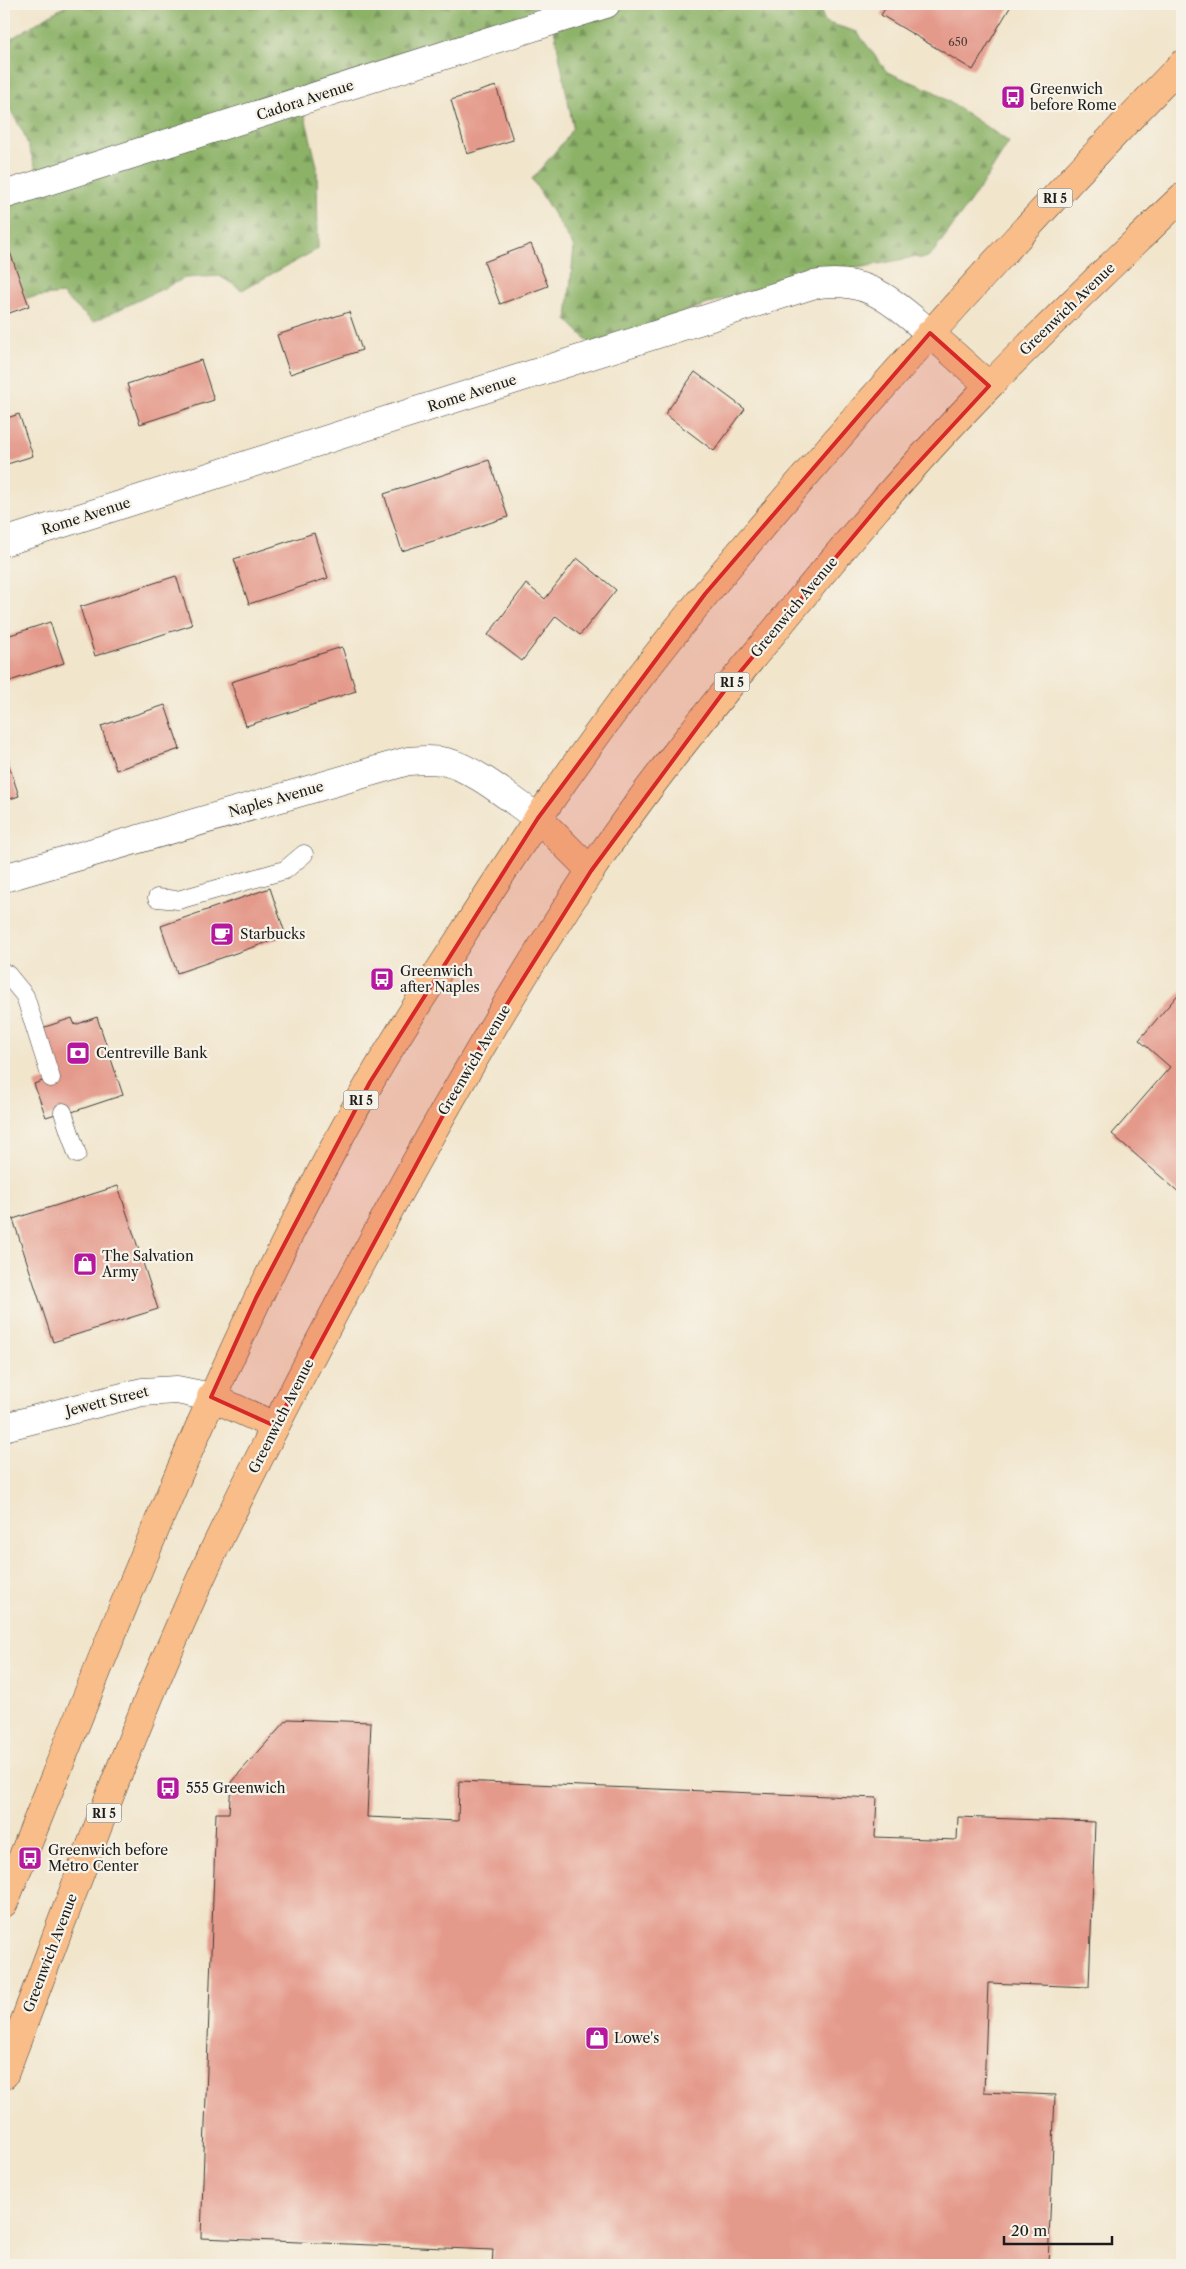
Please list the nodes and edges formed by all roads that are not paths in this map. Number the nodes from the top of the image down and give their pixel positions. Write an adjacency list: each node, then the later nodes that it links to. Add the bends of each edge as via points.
1 (606, 4): 3 (street, Cadora Avenue)
2 (1182, 64): 5 (main road, RI 5)
3 (4, 196)
4 (1182, 197): 6 (main road, Greenwich Avenue / RI 5)
5 (930, 333): 6 (main road); 7 (street, Rome Avenue, via 872,290 843,282 812,285); 8 (main road, RI 5, via 705,594)
6 (989, 386): 10 (main road, Greenwich Avenue / RI 5, via 883,501 725,690)
7 (4, 542)
8 (538, 818): 10 (main road); 11 (street, Naples Avenue, via 465,769 447,762 408,761); 17 (main road, RI 5, via 370,1082 256,1298)
9 (304, 854): 12 (lane, via 285,870 178,900)
10 (591, 871): 18 (main road, Greenwich Avenue / RI 5, via 480,1047)
11 (4, 878)
12 (157, 898)
13 (7, 974): 14 (lane, via 25,996)
14 (51, 1078)
15 (62, 1112): 16 (lane)
16 (77, 1154)
17 (211, 1397): 18 (main road); 19 (street, Jewett Street, via 177,1390 142,1392); 20 (main road, RI 5)
18 (275, 1426): 21 (main road, Greenwich Avenue / RI 5, via 211,1555 169,1652)
19 (4, 1427)
20 (4, 1903)
21 (4, 2075)

